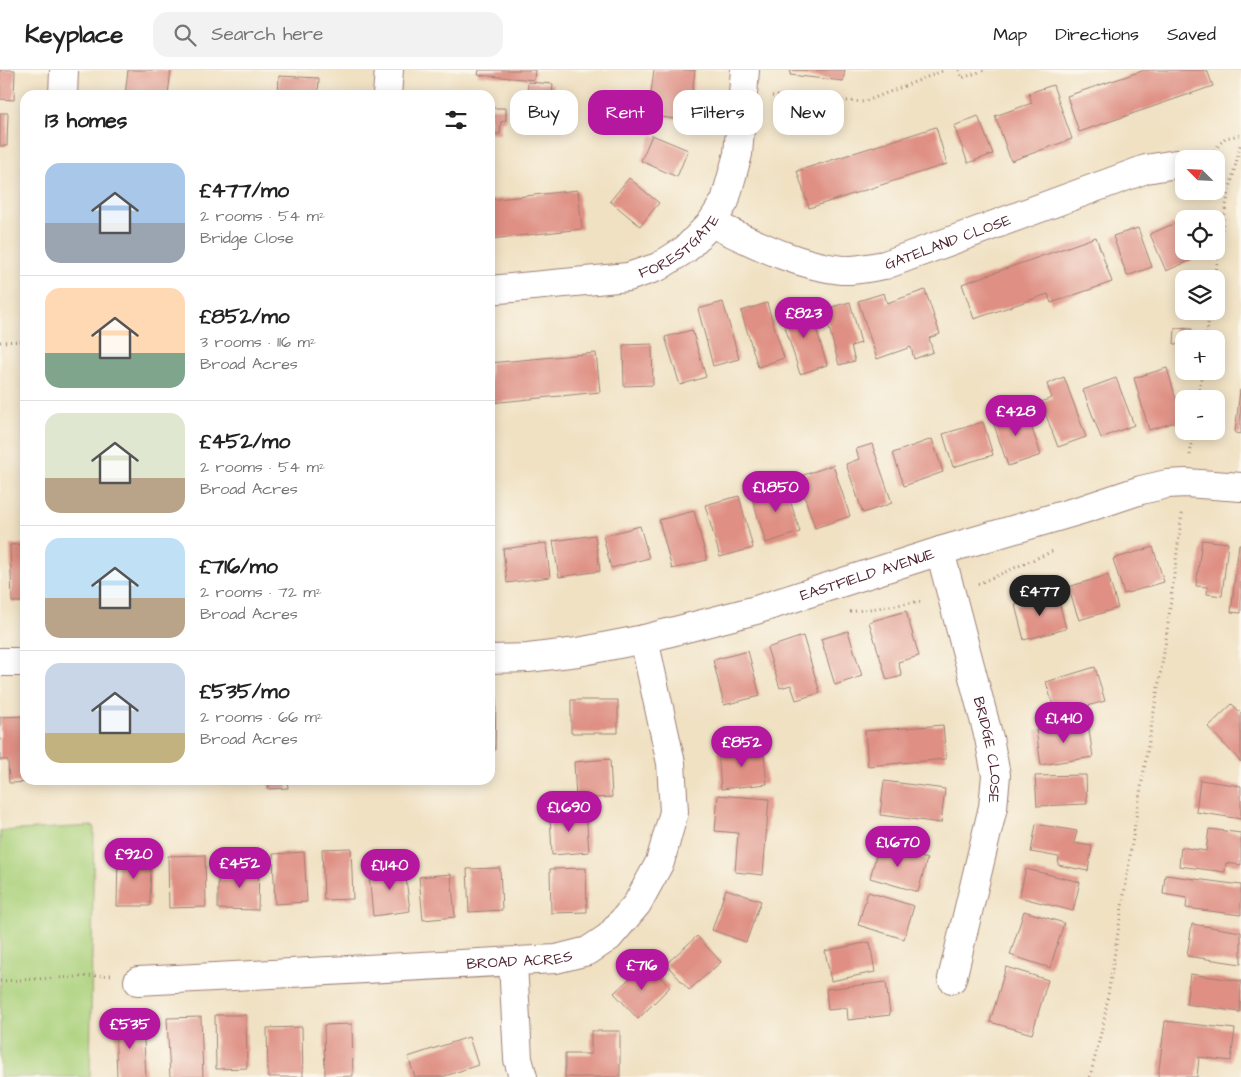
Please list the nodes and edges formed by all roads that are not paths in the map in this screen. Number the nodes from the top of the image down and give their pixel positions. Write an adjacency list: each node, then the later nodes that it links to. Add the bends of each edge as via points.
1 (64, 70): 4 (street)
2 (389, 70): 5 (street)
3 (744, 82): 7 (street, FORESTGATE, via 738,154 725,201)
4 (63, 90)
5 (387, 90)
6 (1175, 164): 7 (street, GATELAND CLOSE, via 1146,169 885,265 844,270 804,263)
7 (711, 223): 8 (street, FORESTGATE, via 686,249 658,267 628,277)
8 (495, 290)
9 (1241, 487): 10 (street, EASTFIELD AVENUE, via 1166,484)
10 (940, 551): 11 (street, EASTFIELD AVENUE, via 756,610); 16 (street, BRIDGE CLOSE, via 996,775 992,807)
11 (644, 639): 12 (street, EASTFIELD AVENUE, via 578,652); 15 (street, BROAD ACRES, via 671,763 674,812 660,862 637,904 609,936 588,951 556,959)
12 (495, 659)
13 (0, 662): 14 (street)
14 (20, 662)
15 (513, 962): 17 (street, BROAD ACRES); 18 (street, via 518,1059)
16 (952, 980)
17 (138, 981)
18 (523, 1077)

